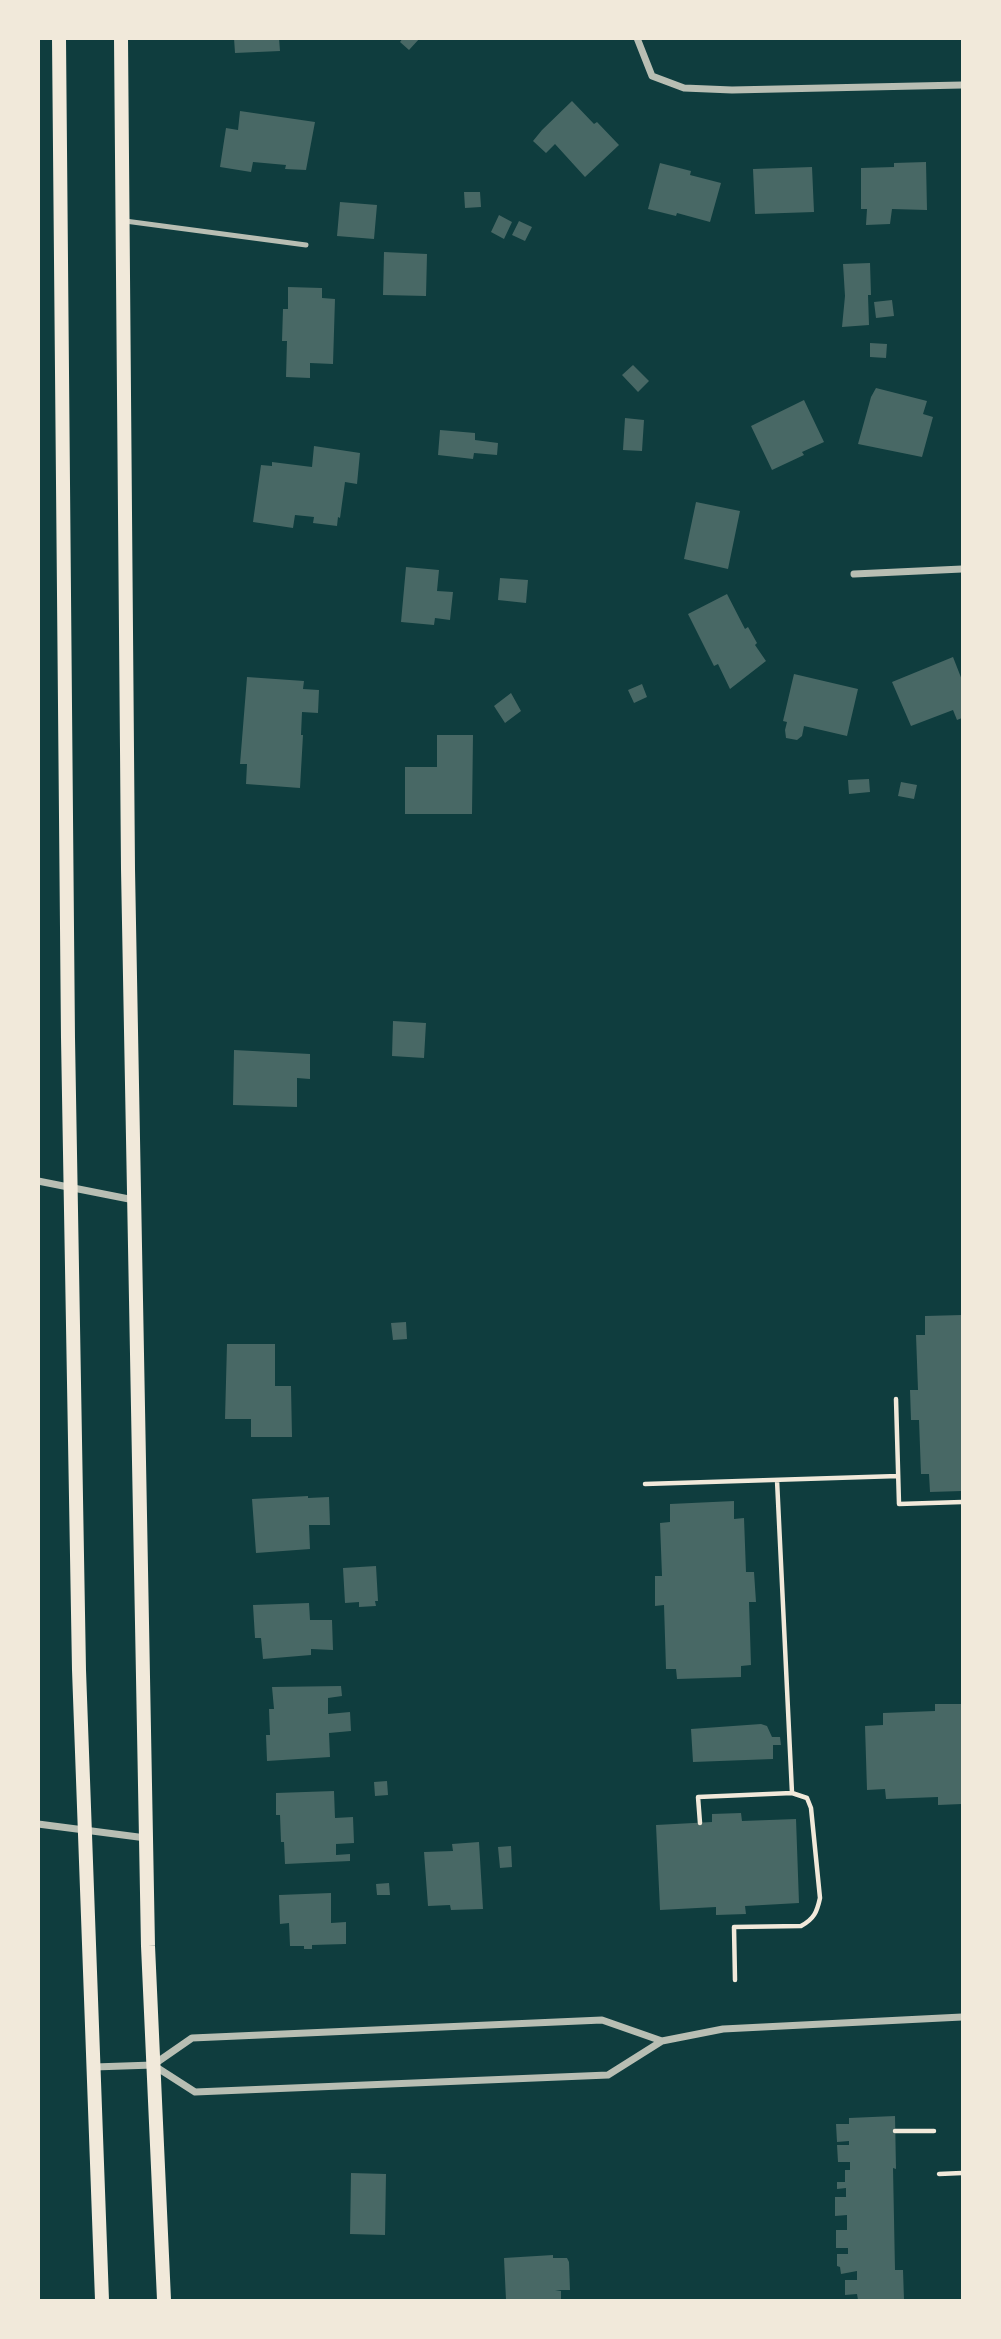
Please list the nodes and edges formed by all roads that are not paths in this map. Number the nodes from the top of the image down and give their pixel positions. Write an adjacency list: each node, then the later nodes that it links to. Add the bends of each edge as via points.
1 (59, 38): 10 (main road)
2 (121, 38): 5 (main road)
3 (637, 38): 4 (street, via 652,76 684,88)
4 (962, 85)
5 (122, 221): 6 (lane); 11 (main road)
6 (306, 245)
7 (962, 569): 8 (street)
8 (854, 574)
9 (38, 1181): 10 (street)
10 (70, 1189): 11 (street); 13 (main road)
11 (135, 1200): 14 (main road)
12 (38, 1824): 13 (street)
13 (85, 1829): 14 (street); 18 (main road)
14 (146, 1838): 17 (main road)
15 (962, 2017): 16 (street, via 723,2029)
16 (662, 2041): 17 (street, via 602,2020 192,2038); 17 (street, via 608,2075 195,2092)
17 (153, 2065): 18 (street); 20 (main road)
18 (94, 2067): 19 (main road)
19 (102, 2301)
20 (164, 2301)

